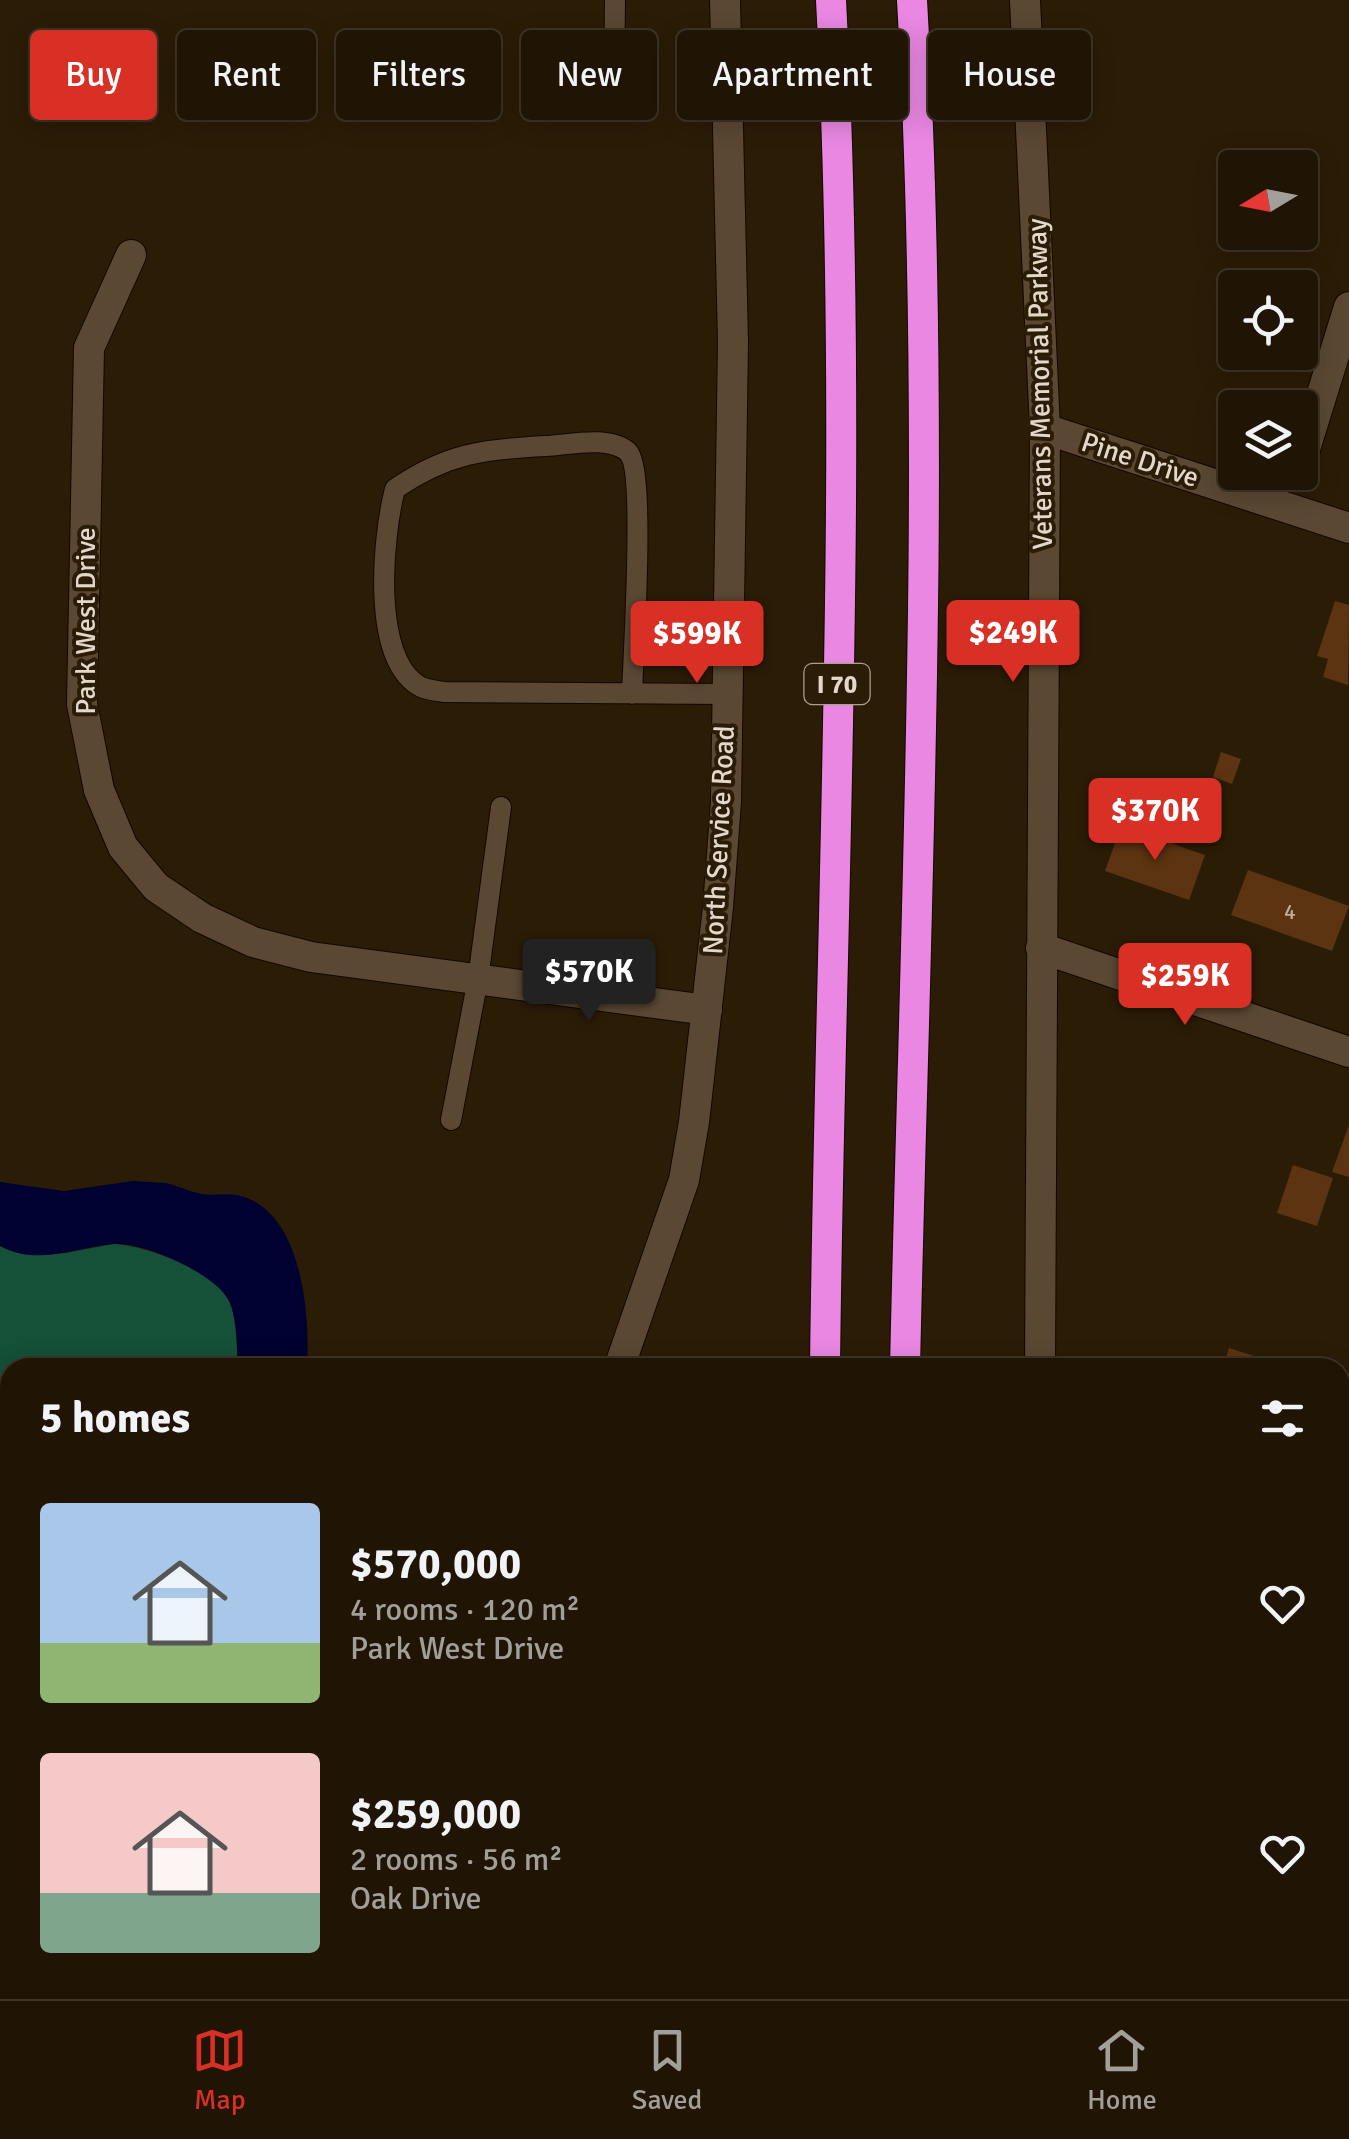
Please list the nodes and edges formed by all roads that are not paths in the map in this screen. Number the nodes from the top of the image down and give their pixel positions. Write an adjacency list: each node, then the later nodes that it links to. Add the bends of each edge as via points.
1 (615, 0): 6 (lane)
2 (725, 0): 15 (street, North Service Road, via 733,342)
3 (831, 0): 23 (highway, I 70, via 842,452)
4 (912, 0): 24 (highway, via 923,424)
5 (1026, 0): 10 (street, Veterans Memorial Parkway)
6 (615, 30)
7 (131, 255): 18 (street, Park West Drive, via 89,348 82,704 99,790 122,848 156,887 254,942 311,957)
8 (1349, 307): 9 (street)
9 (1318, 407)
10 (1045, 429): 12 (street, Pine Drive); 17 (street, Veterans Memorial Parkway)
11 (1293, 490): 12 (street)
12 (1287, 508): 13 (street, Pine Drive)
13 (1349, 528)
14 (632, 694): 14 (lane, via 422,688 397,661 386,609 387,518 395,488 426,468 486,449 594,443 629,453 637,503); 15 (lane)
15 (727, 694): 19 (street, North Service Road, via 726,802)
16 (501, 807): 18 (lane)
17 (1041, 948): 20 (street); 25 (street, Veterans Memorial Parkway)
18 (478, 979): 19 (street, Park West Drive); 21 (lane)
19 (707, 1010): 22 (street, North Service Road, via 684,1180)
20 (1349, 1052)
21 (451, 1120)
22 (622, 1358)
23 (825, 1358)
24 (905, 1358)
25 (1040, 1358)

